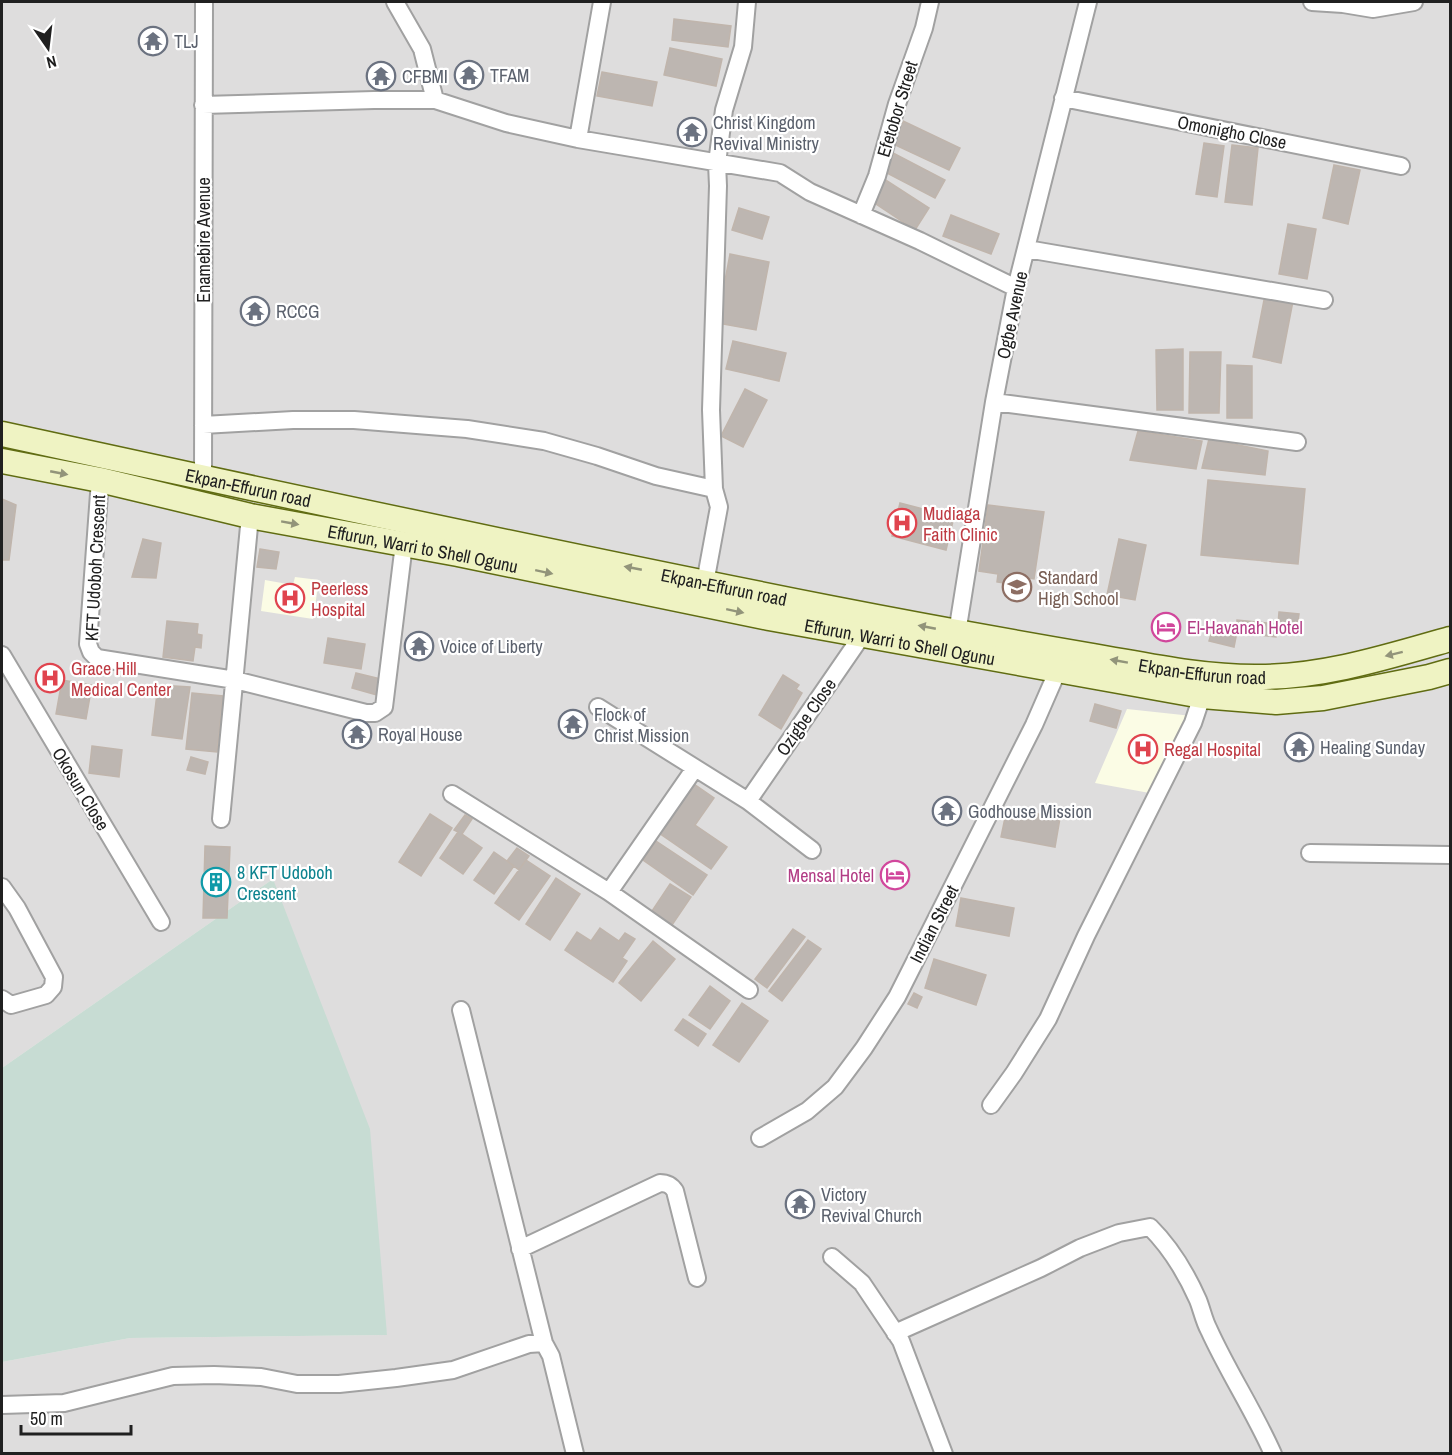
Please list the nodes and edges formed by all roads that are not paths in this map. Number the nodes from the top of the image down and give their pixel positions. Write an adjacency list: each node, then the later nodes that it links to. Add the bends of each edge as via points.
1 (204, 2): 11 (street, Enamebire Avenue)
2 (395, 2): 10 (street, via 422,49)
3 (602, 2): 12 (street)
4 (747, 2): 13 (street, via 743,47 724,110)
5 (930, 2): 15 (street, Efetobor Street, via 877,176)
6 (1089, 2): 9 (street, Ogbe Avenue)
7 (1312, 2): 8 (street, via 1373,9)
8 (1414, 2)
9 (1063, 98): 14 (street, Omonigho Close); 16 (street, Ogbe Avenue)
10 (435, 100): 11 (street); 12 (street, via 506,123)
11 (203, 105): 20 (street, Enamebire Avenue)
12 (578, 139): 13 (street)
13 (717, 163): 15 (street, via 780,173 810,192); 26 (street, via 711,410)
14 (1401, 166)
15 (861, 215): 17 (street)
16 (1027, 249): 17 (street, Ogbe Avenue); 18 (street)
17 (1016, 288): 19 (street, Ogbe Avenue)
18 (1324, 300)
19 (994, 402): 22 (street); 30 (street, Ogbe Avenue)
20 (203, 425): 24 (street, Enamebire Avenue); 26 (street, via 354,420 467,429 544,441 656,476)
21 (2, 434): 24 (main road, Ekpan-Effurun road)
22 (1297, 442)
23 (2, 461): 25 (main road, Effurun, Warri to Shell Ogunu, one-way to 25)
24 (203, 478): 29 (main road, Ekpan-Effurun road, one-way to 24)
25 (100, 480): 27 (main road, Effurun, Warri to Shell Ogunu); 36 (street, KFT Udoboh Crescent, via 88,644 91,652 97,658)
26 (714, 489): 29 (street, via 719,507)
27 (250, 516): 28 (main road, Effurun, Warri to Shell Ogunu, one-way to 28); 36 (street)
28 (404, 544): 31 (main road, Effurun, Warri to Shell Ogunu, one-way to 31); 36 (street, KFT Udoboh Crescent, via 384,707 366,713)
29 (705, 583): 30 (main road, Ekpan-Effurun road, one-way to 29)
30 (957, 633): 32 (main road, Ekpan-Effurun road, one-way to 30, via 1303,675 1254,677 1194,674)
31 (863, 634): 34 (main road, Effurun, Warri to Shell Ogunu); 41 (street, Ozigbe Close)
32 (1450, 639)
33 (2, 655): 48 (street, Okosun Close)
34 (1058, 670): 37 (main road, Effurun, Warri to Shell Ogunu); 53 (street, Indian Street, via 897,997 835,1087 807,1111)
35 (1450, 671): 37 (main road, Effurun, Warri to Shell Ogunu, via 1323,698 1276,702)
36 (235, 680): 42 (street)
37 (1202, 696): 52 (street, via 1193,723 1048,1019)
38 (598, 707): 39 (street)
39 (694, 768): 41 (street); 47 (street)
40 (452, 794): 47 (street)
41 (748, 801): 43 (street)
42 (221, 819)
43 (812, 849)
44 (1310, 853): 45 (street)
45 (1450, 855)
46 (2, 887): 50 (street, via 54,977 46,995 11,1005)
47 (609, 892): 49 (street)
48 (161, 922)
49 (749, 990)
50 (2, 999)
51 (461, 1010): 54 (street)
52 (991, 1105)
53 (760, 1138)
54 (520, 1249): 56 (street, via 664,1183 675,1191); 58 (street)
55 (832, 1257): 57 (street, via 862,1283)
56 (697, 1278)
57 (895, 1333): 61 (street); 62 (street, via 1090,1244 1150,1227 1167,1244 1182,1269 1208,1329)
58 (544, 1343): 59 (street, via 529,1344 453,1370 384,1380 297,1384 261,1377 173,1376 64,1403); 60 (street, via 551,1356)
59 (2, 1405)
60 (575, 1454)
61 (944, 1454)
62 (1273, 1454)

